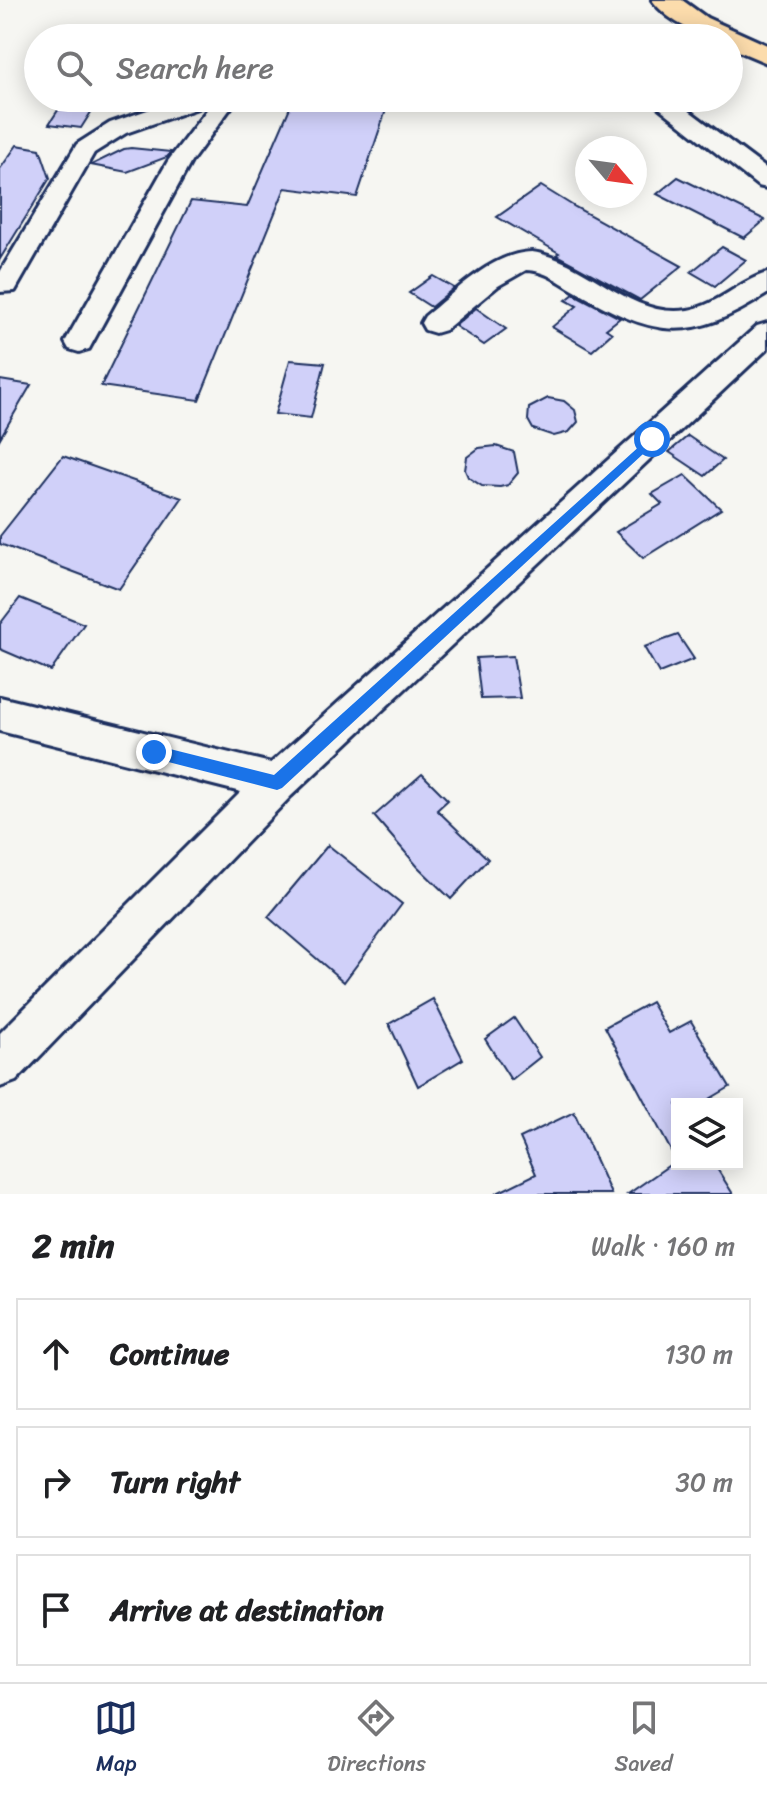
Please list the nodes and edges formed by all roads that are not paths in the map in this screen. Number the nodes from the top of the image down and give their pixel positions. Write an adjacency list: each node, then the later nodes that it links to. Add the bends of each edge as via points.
1 (637, 0): 3 (main road)
2 (665, 0): 4 (main road)
3 (672, 24)
4 (699, 24)
5 (743, 49): 7 (main road)
6 (743, 55): 8 (main road)
7 (767, 55)
8 (767, 73)
9 (164, 112): 14 (street, via 118,128 85,149)
10 (217, 112): 17 (street, via 180,161)
11 (676, 112): 12 (street)
12 (767, 181)
13 (767, 282): 15 (street, via 712,314 668,322 639,316 553,266 533,260 516,263)
14 (6, 285)
15 (435, 323)
16 (767, 333): 19 (street)
17 (79, 342)
18 (0, 714): 19 (street)
19 (277, 783): 20 (street)
20 (0, 1065)

